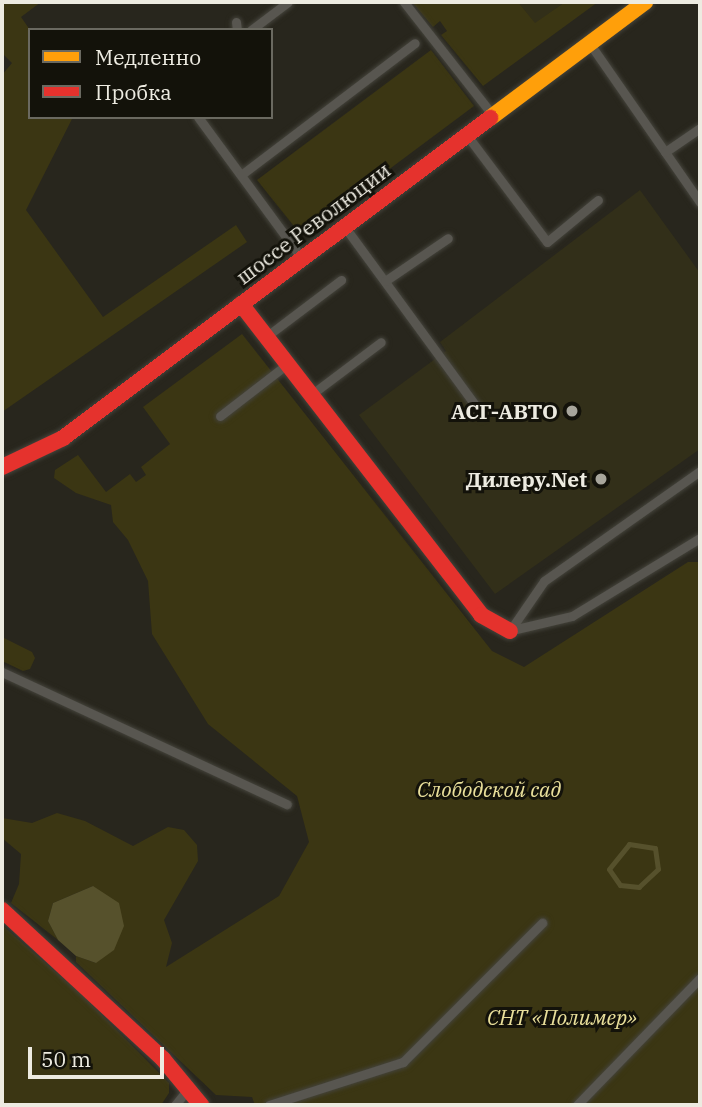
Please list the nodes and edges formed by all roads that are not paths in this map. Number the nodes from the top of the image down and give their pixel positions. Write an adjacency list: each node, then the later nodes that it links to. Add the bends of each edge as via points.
1 (288, 2): 4 (lane)
2 (404, 2): 7 (lane)
3 (645, 2): 6 (main road, шоссе Революции)
4 (254, 28)
5 (415, 43): 12 (lane)
6 (589, 43): 7 (main road, шоссе Революции); 11 (lane)
7 (492, 115): 10 (main road, шоссе Революции)
8 (199, 119): 12 (lane)
9 (700, 128): 11 (lane)
10 (466, 134): 13 (lane, via 547,242); 15 (main road, шоссе Революции)
11 (665, 152): 14 (lane)
12 (241, 175): 17 (lane)
13 (598, 201)
14 (700, 202)
15 (344, 226): 17 (main road, шоссе Революции); 19 (lane)
16 (448, 238): 19 (lane)
17 (302, 258): 20 (main road, шоссе Революции)
18 (341, 280): 21 (lane)
19 (385, 281): 25 (lane)
20 (241, 304): 21 (main road); 27 (main road, шоссе Революции, via 64,438)
21 (266, 337): 23 (main road)
22 (381, 342): 24 (lane)
23 (288, 364): 24 (main road); 26 (lane)
24 (311, 395): 30 (main road, via 481,615)
25 (481, 413)
26 (220, 416)
27 (2, 467)
28 (700, 471): 30 (lane, via 544,581)
29 (700, 538): 30 (lane, via 572,617)
30 (510, 631)
31 (2, 672): 32 (lane)
32 (287, 804)
33 (2, 910): 36 (main road, via 60,960)
34 (542, 923): 39 (lane, via 403,1062)
35 (700, 978): 40 (lane)
36 (189, 1087): 37 (lane); 38 (main road)
37 (175, 1105)
38 (201, 1105)
39 (269, 1105)
40 (577, 1105)

